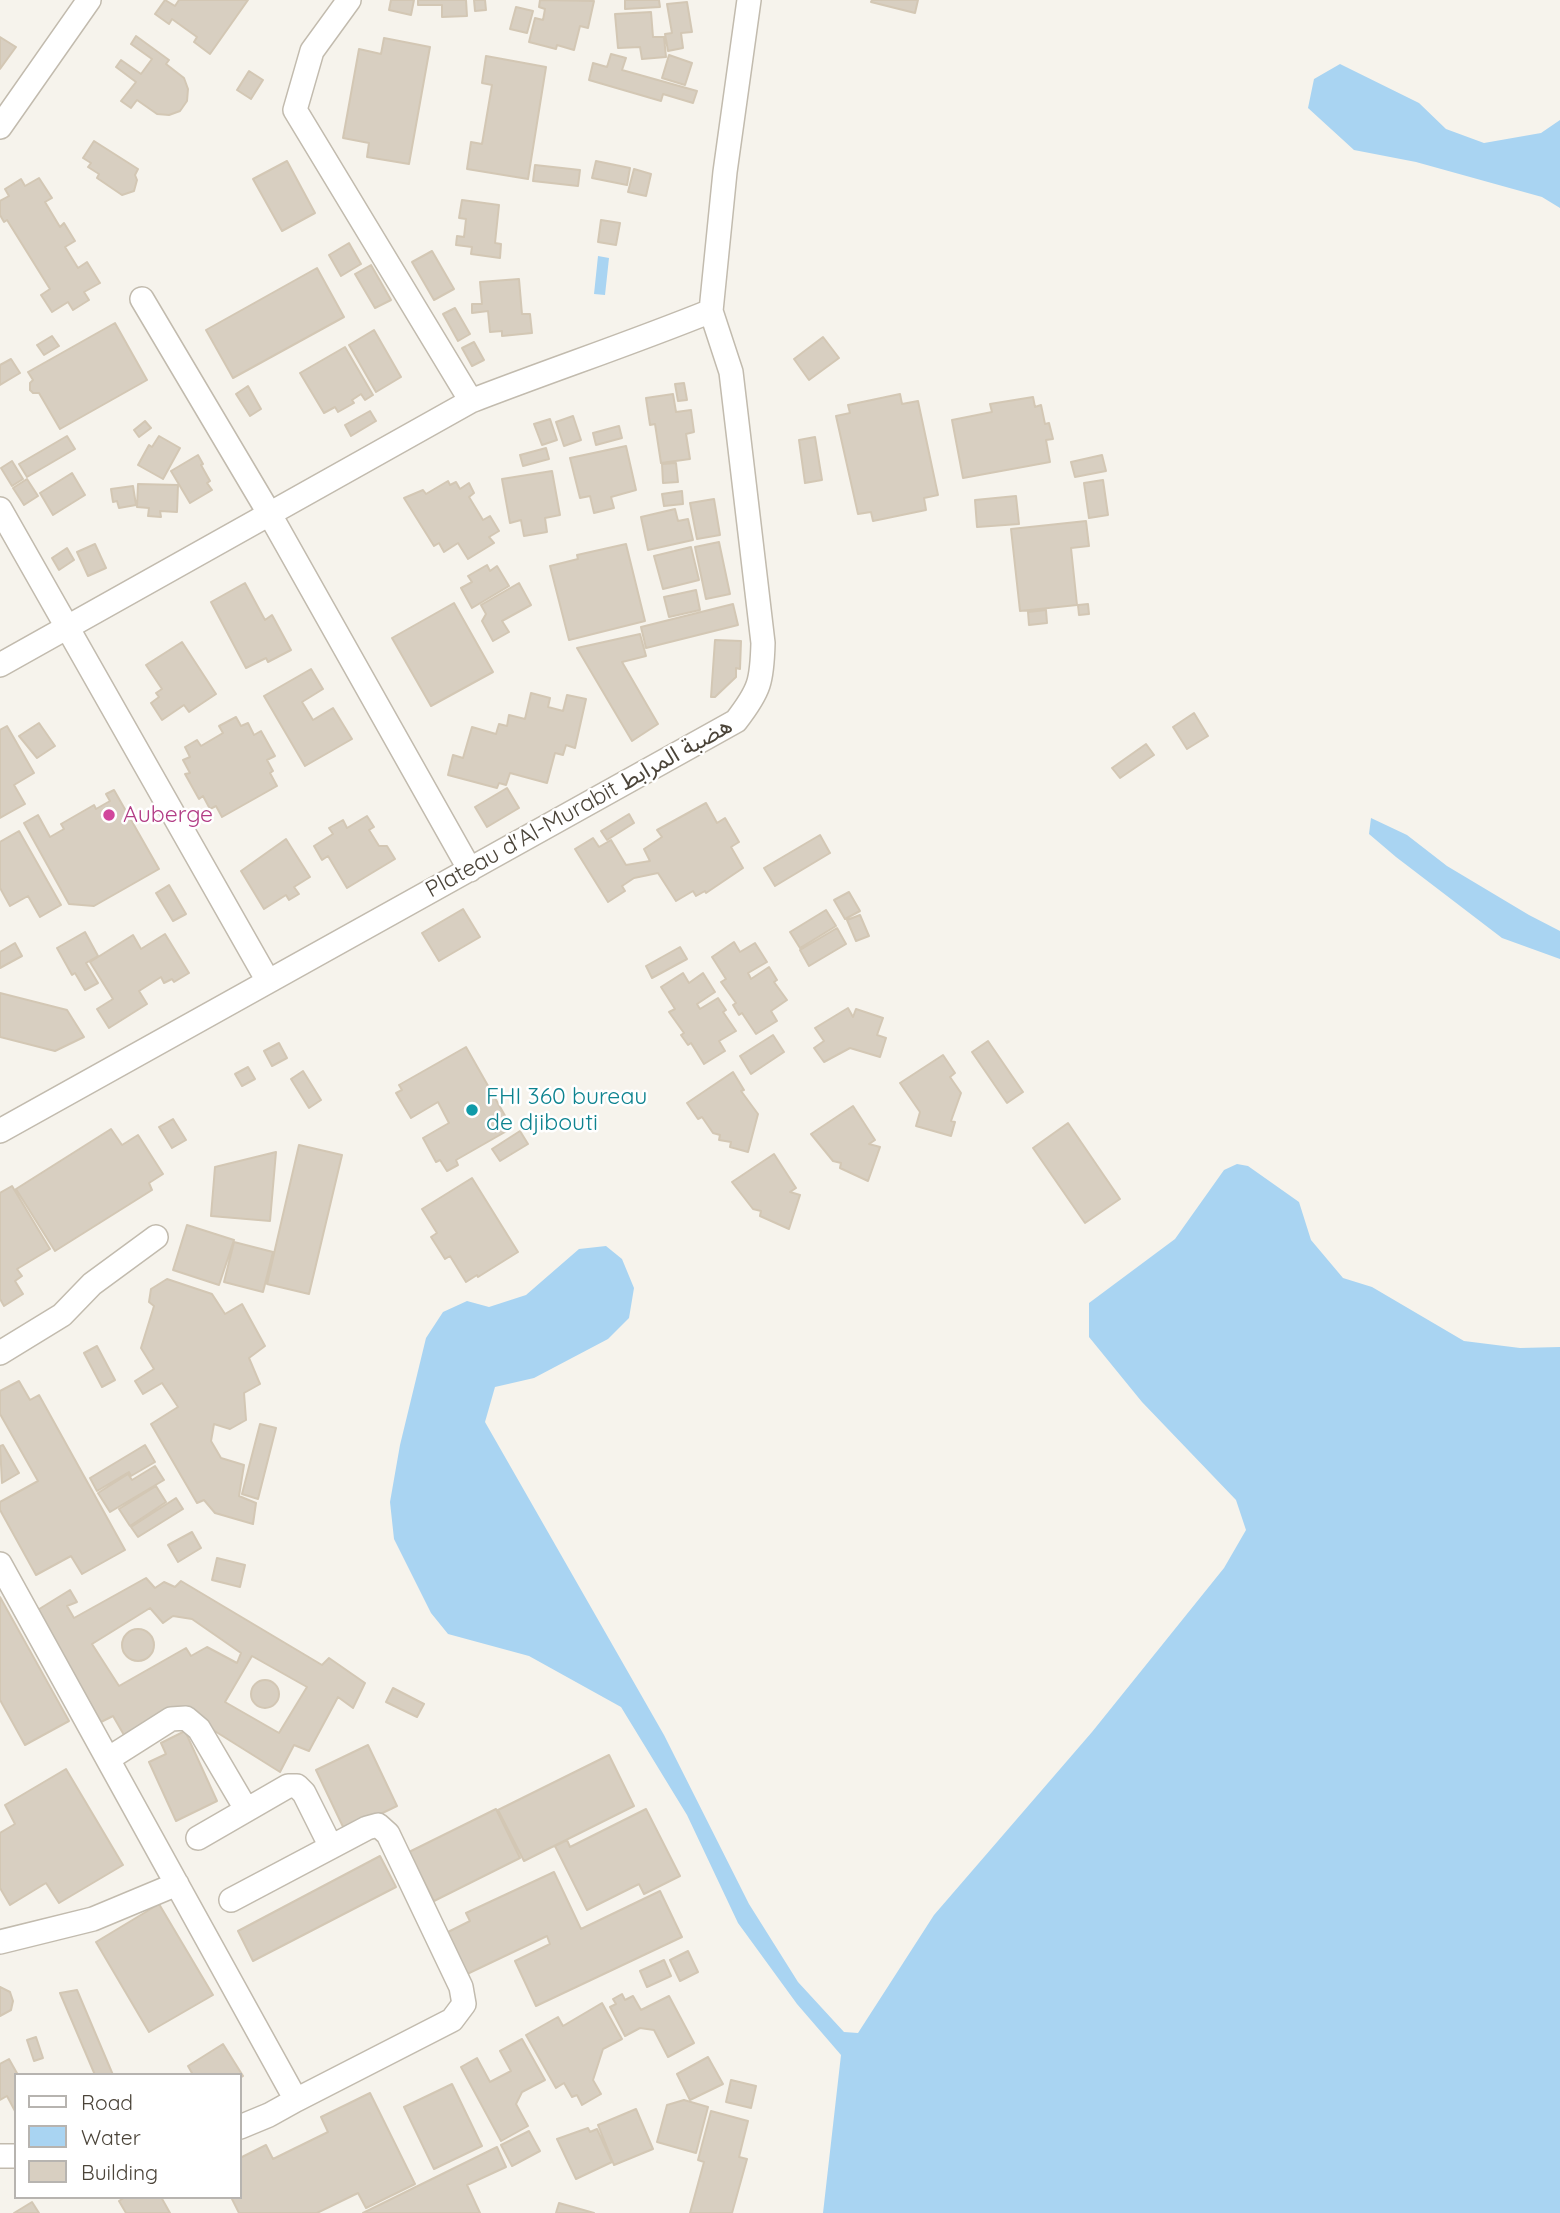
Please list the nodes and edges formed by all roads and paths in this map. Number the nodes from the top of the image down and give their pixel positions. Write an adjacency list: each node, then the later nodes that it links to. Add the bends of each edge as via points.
1 (89, 0): 4 (street)
2 (349, 0): 7 (street, via 313,51 295,110)
3 (749, 0): 6 (street, Plateau d'Al-Murabit هضبة المرابط)
4 (0, 127)
5 (142, 299): 9 (street)
6 (711, 311): 7 (street); 12 (street, Plateau d'Al-Murabit هضبة المرابط, via 731,372 763,643 762,673 754,698 736,720)
7 (471, 401): 9 (street)
8 (0, 509): 10 (street)
9 (269, 513): 10 (street); 12 (street)
10 (66, 628): 11 (street); 13 (street)
11 (0, 665)
12 (470, 870): 13 (street, Plateau d'Al-Murabit هضبة المرابط)
13 (268, 981): 14 (street, Plateau d'Al-Murabit هضبة المرابط)
14 (0, 1131)
15 (156, 1237): 16 (street, via 92,1284 62,1315)
16 (0, 1353)
17 (0, 1564): 18 (street)
18 (108, 1759): 19 (street, via 171,1718 186,1718 199,1729); 22 (street)
19 (246, 1809): 20 (street); 21 (street, via 288,1786 297,1786)
20 (198, 1838)
21 (331, 1847): 23 (street); 25 (street, via 378,1825 388,1834 461,1987 464,2004 452,2020)
22 (177, 1884): 24 (street, via 93,1919); 25 (street)
23 (231, 1900)
24 (0, 1942)
25 (296, 2100): 26 (street)
26 (242, 2126)

